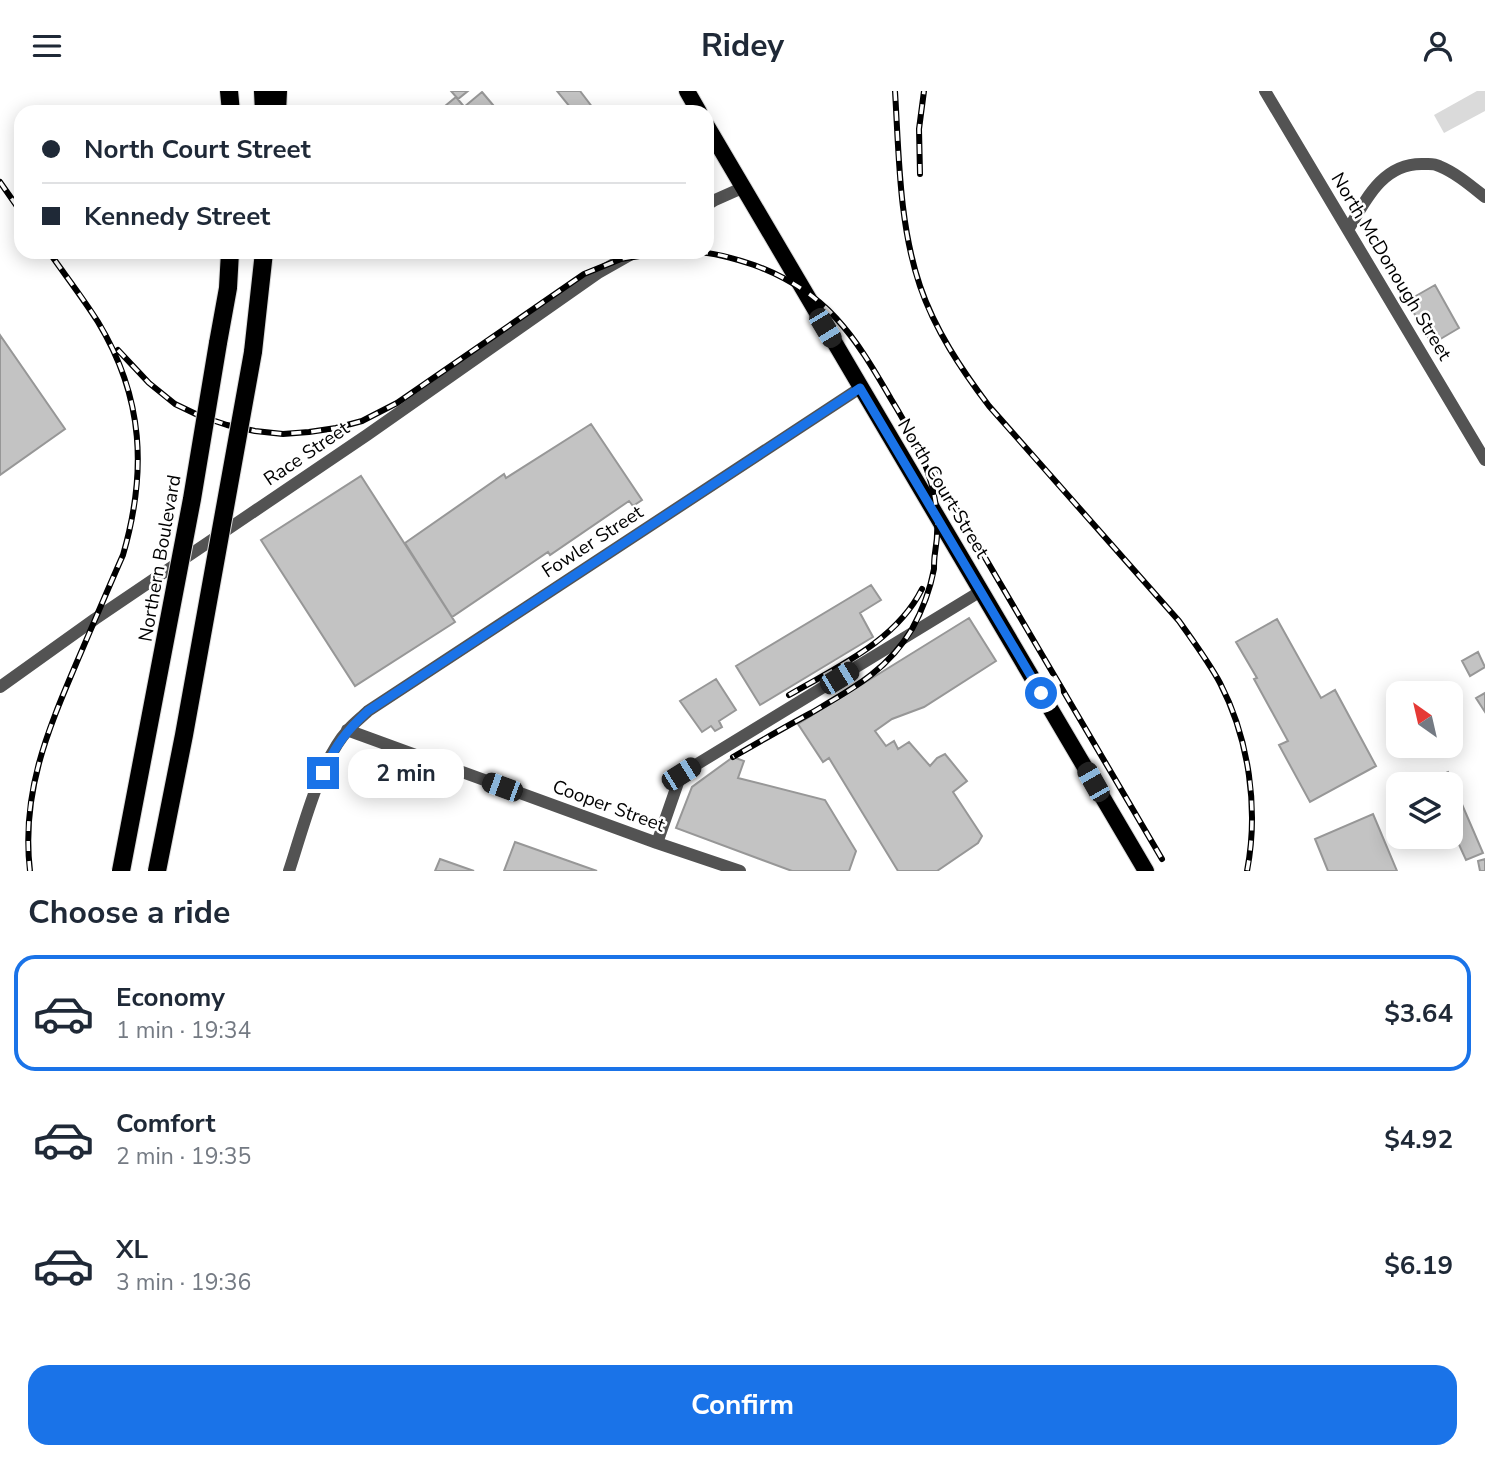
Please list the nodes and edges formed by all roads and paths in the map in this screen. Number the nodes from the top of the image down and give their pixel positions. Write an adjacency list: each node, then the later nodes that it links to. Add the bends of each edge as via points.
1 (1265, 91): 6 (street, North McDonough Street)
2 (714, 138): 3 (main road, North Court Street)
3 (742, 188): 5 (street); 10 (main road, North Court Street)
4 (1485, 197): 6 (street, via 1436,164 1412,164 1391,172 1370,192)
5 (714, 200)
6 (1348, 230): 11 (street, North McDonough Street)
7 (230, 259): 17 (highway, Northern Boulevard, bridge, via 192,499)
8 (263, 259): 18 (highway, bridge, via 253,352)
9 (623, 259): 14 (street, Race Street)
10 (860, 388): 13 (main road, North Court Street); 15 (street, Fowler Street, via 368,711)
11 (1480, 442): 12 (street, North McDonough Street)
12 (1485, 460)
13 (981, 591): 16 (street, via 681,774); 21 (main road, North Court Street)
14 (0, 687)
15 (347, 730): 16 (street, Cooper Street); 19 (street, Fowler Street, via 329,758)
16 (657, 843): 20 (street, Cooper Street)
17 (121, 871)
18 (157, 871)
19 (289, 871)
20 (740, 871)
21 (1146, 871)

